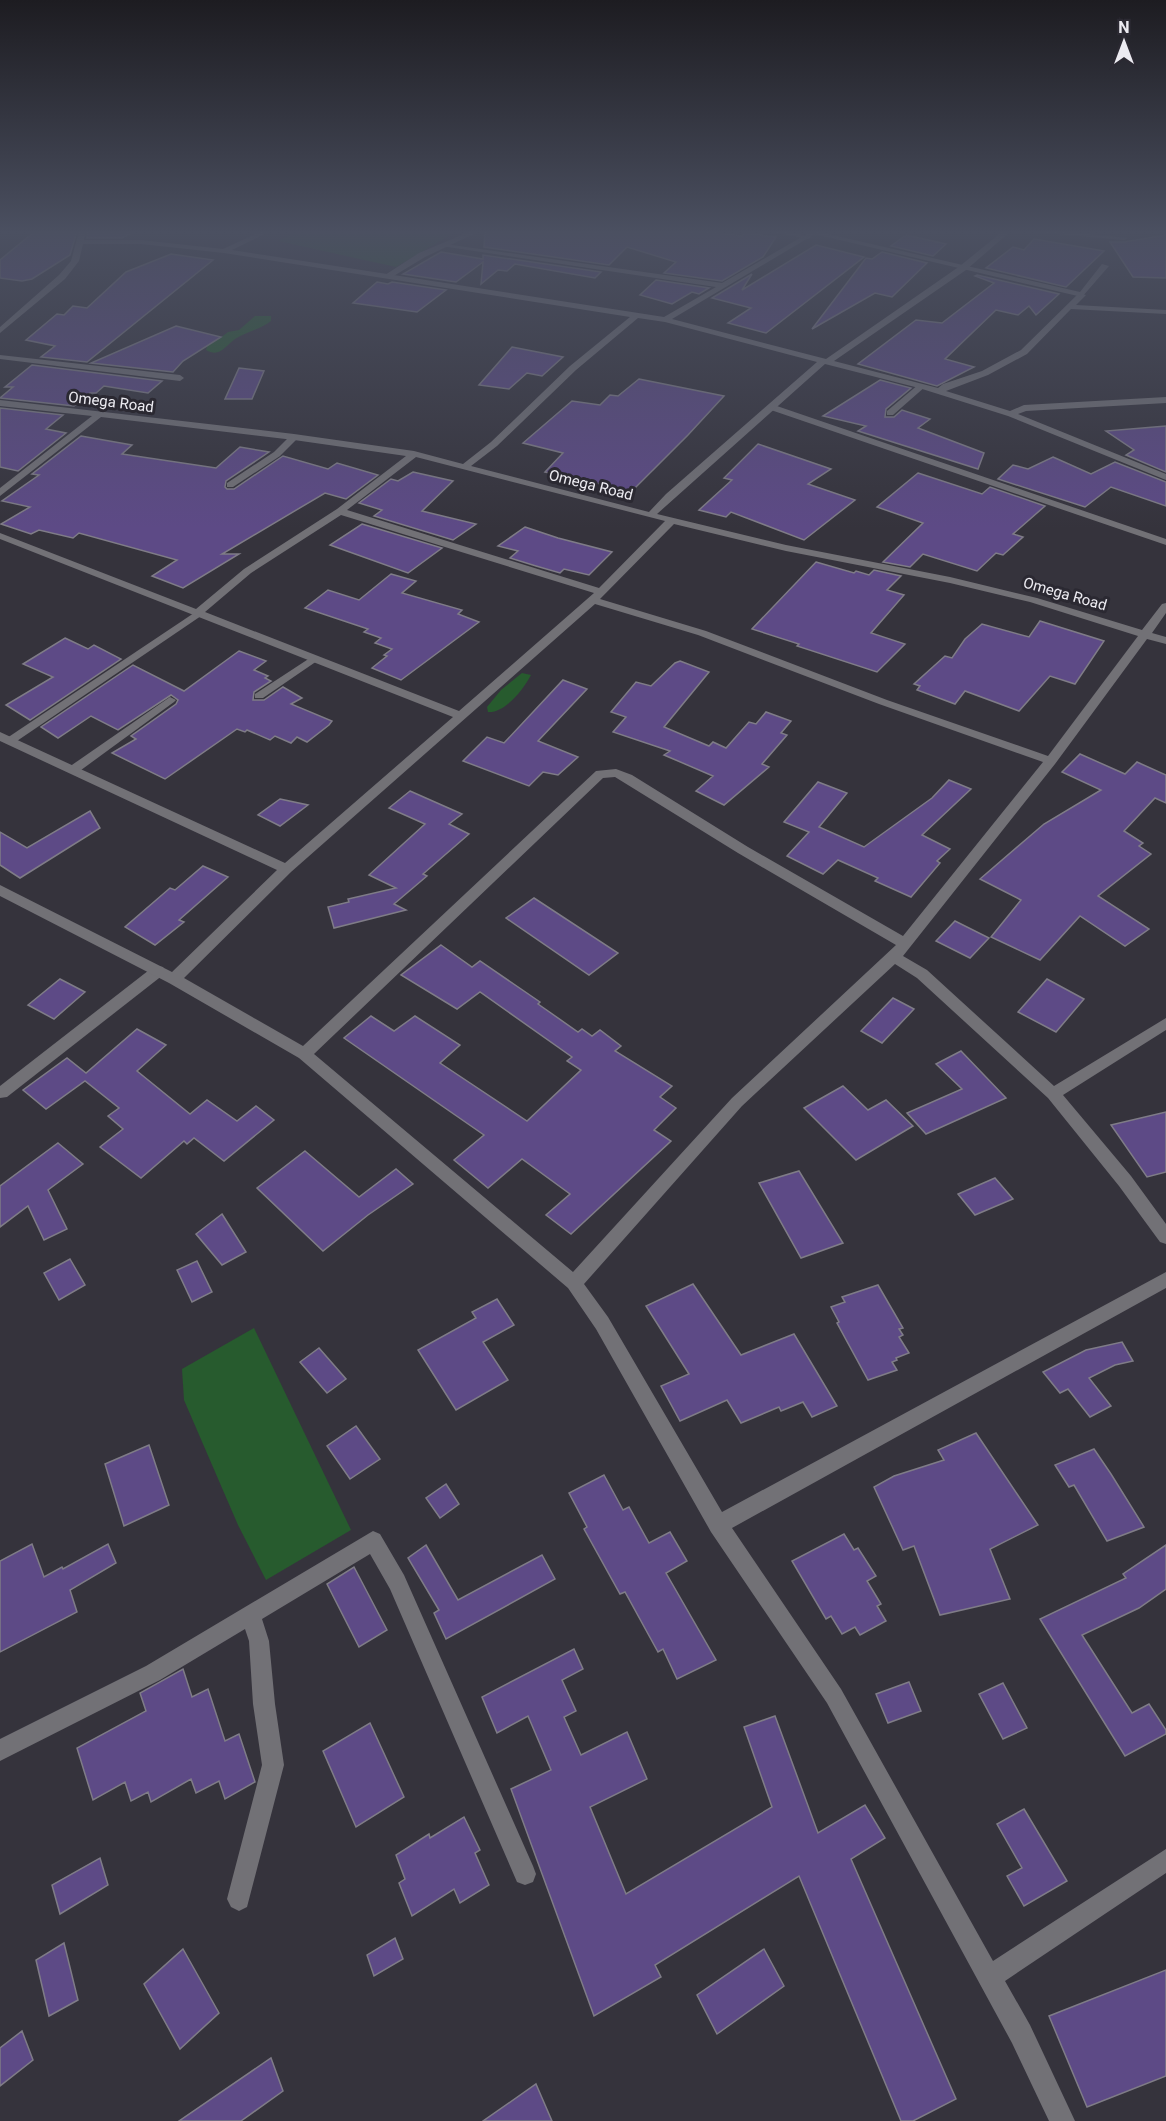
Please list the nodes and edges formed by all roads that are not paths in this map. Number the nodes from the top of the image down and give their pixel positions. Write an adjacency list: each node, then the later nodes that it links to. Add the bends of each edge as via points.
1 (619, 330): 18 (street)
2 (704, 330): 6 (street)
3 (871, 330): 6 (street)
4 (1046, 330): 9 (street, via 1024,352)
5 (0, 357): 7 (street)
6 (825, 361): 8 (street); 12 (street)
7 (180, 378)
8 (922, 386): 9 (street); 13 (street)
9 (939, 392): 14 (street)
10 (1166, 400): 14 (street, via 1024,408)
11 (0, 403): 15 (street, Omega Road)
12 (771, 407): 23 (street); 26 (street)
13 (890, 413)
14 (1011, 414): 19 (street)
15 (98, 416): 16 (street, Omega Road); 21 (street)
16 (294, 437): 17 (street, Omega Road); 20 (street, via 277,454)
17 (414, 454): 18 (street, Omega Road); 22 (street)
18 (465, 467): 23 (street, Omega Road)
19 (1166, 477)
20 (230, 484)
21 (0, 493)
22 (340, 511): 27 (street); 29 (street, via 262,558 220,590)
23 (651, 516): 24 (street, Omega Road)
24 (672, 520): 27 (street); 30 (street, Omega Road, via 786,548 950,580)
25 (0, 536): 29 (street)
26 (1166, 542)
27 (597, 596): 35 (street); 38 (street)
28 (1166, 606): 30 (street)
29 (197, 614): 32 (street); 36 (street)
30 (1144, 633): 31 (street, Omega Road); 38 (street)
31 (1166, 641)
32 (313, 659): 33 (street); 35 (street)
33 (259, 696)
34 (170, 700): 39 (street)
35 (462, 716): 40 (street)
36 (8, 740): 37 (street); 39 (street)
37 (0, 752)
38 (1051, 761): 42 (street)
39 (73, 770): 40 (street)
40 (286, 869): 44 (street)
41 (0, 890): 44 (street)
42 (905, 944): 43 (street); 46 (street, via 628,778 616,773 600,774)
43 (894, 957): 48 (street, via 922,974); 51 (street, via 737,1102)
44 (166, 975): 46 (street); 47 (street)
45 (1166, 1023): 48 (street)
46 (304, 1053): 51 (street)
47 (2, 1093)
48 (1053, 1094): 49 (street)
49 (1166, 1237)
50 (1166, 1278): 52 (street)
51 (574, 1283): 52 (street, via 602,1323)
52 (718, 1525): 58 (street, via 834,1696)
53 (250, 1615): 54 (street, via 153,1673); 56 (street, via 373,1541 397,1582); 57 (street, via 259,1641 273,1765)
54 (0, 1750)
55 (1166, 1860): 58 (street)
56 (525, 1874)
57 (239, 1899)
58 (990, 1977): 59 (street)
59 (1062, 2121)

